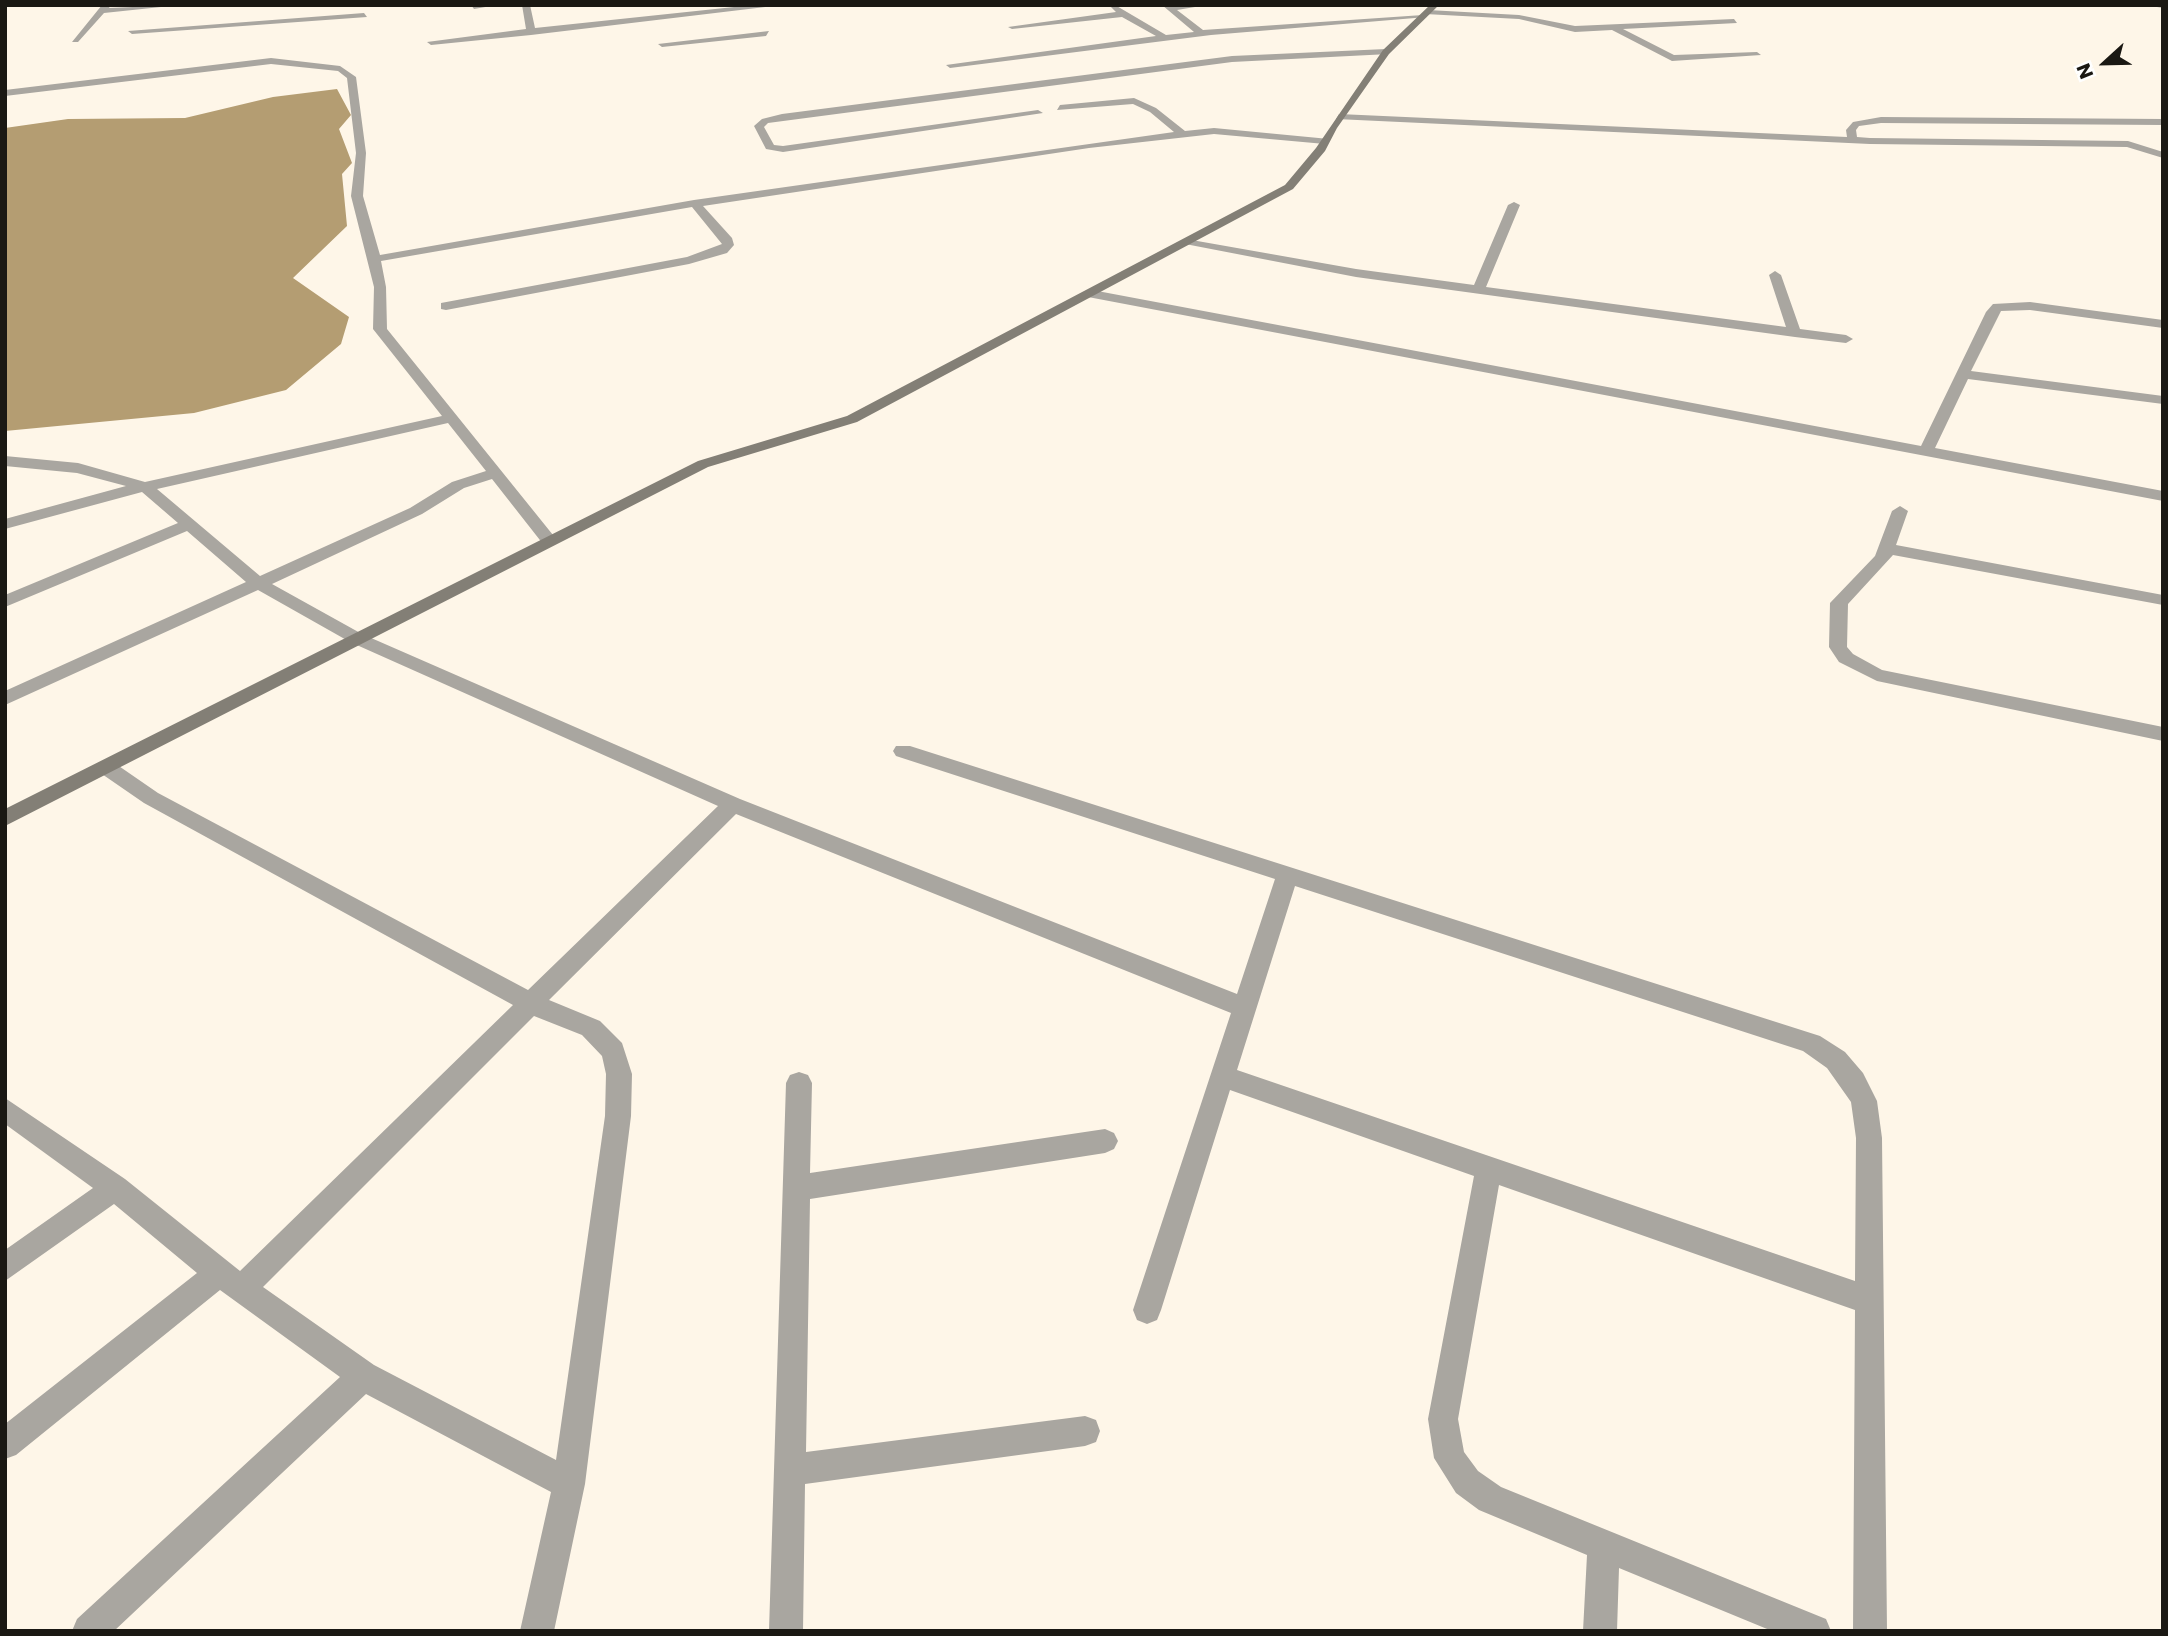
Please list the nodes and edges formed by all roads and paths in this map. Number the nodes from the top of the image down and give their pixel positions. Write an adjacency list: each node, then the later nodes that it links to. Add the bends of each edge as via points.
1 (176, 5): 9 (street)
2 (493, 5): 7 (street)
3 (526, 5): 20 (street)
4 (778, 5): 14 (street)
5 (1109, 5): 12 (street)
6 (1203, 5): 8 (street)
7 (474, 7)
8 (1168, 7): 22 (street)
9 (105, 8): 25 (street)
10 (274, 10): 16 (street)
11 (1429, 11): 18 (street, via 1520,17 1575,29); 22 (street); 27 (street)
12 (1124, 14): 17 (street); 24 (street)
13 (363, 15): 16 (street)
14 (675, 16): 20 (street); 23 (street)
15 (1734, 21): 18 (street)
16 (264, 22): 19 (street)
17 (1012, 27)
18 (1615, 28): 29 (street, via 1672,58)
19 (132, 31)
20 (531, 32): 26 (street)
21 (766, 33): 23 (street)
22 (1201, 33): 24 (street)
23 (666, 35): 28 (street)
24 (1165, 37): 30 (street)
25 (75, 40)
26 (431, 42)
27 (1386, 52): 33 (street, via 1232,59 782,117 759,126 771,146 783,149); 34 (street)
28 (657, 55)
29 (1757, 55)
30 (950, 65)
31 (5, 93): 45 (street, via 271,61 340,69 351,77 361,153 356,196)
32 (1060, 107): 37 (street, via 1134,101)
33 (1038, 113)
34 (1339, 117): 38 (street); 39 (street)
35 (2068, 121): 36 (street); 38 (street, via 1881,120 1856,124); 40 (street)
36 (2163, 122)
37 (1183, 135): 39 (street, via 1234,132); 42 (street)
38 (1852, 140): 40 (street)
39 (1325, 141): 44 (street, via 1289,187)
40 (2099, 143): 41 (street, via 2135,144)
41 (2163, 155)
42 (694, 204): 45 (street); 49 (street, via 726,238 728,245 723,250)
43 (1514, 205): 47 (street)
44 (1186, 243): 47 (street); 48 (street)
45 (375, 259): 55 (street, via 380,329)
46 (1775, 275): 51 (street)
47 (1478, 290): 51 (street)
48 (1092, 294): 56 (street); 64 (street, via 852,419 703,464)
49 (446, 306)
50 (2163, 324): 53 (street, via 2030,306 1998,307)
51 (1795, 333): 52 (street)
52 (1846, 339)
53 (1964, 373): 54 (street); 56 (street)
54 (2163, 400)
55 (451, 418): 58 (street); 59 (street)
56 (1927, 450): 60 (street)
57 (5, 461): 59 (street, via 78,468)
58 (495, 473): 64 (street); 66 (street, via 458,485 416,511)
59 (146, 487): 62 (street); 63 (street)
60 (2163, 496)
61 (1900, 511): 65 (street)
62 (5, 524)
63 (189, 524): 66 (street); 68 (street)
64 (549, 540): 69 (street)
65 (1889, 550): 67 (street); 71 (street, via 1839,603 1838,647 1857,667)
66 (258, 583): 69 (street); 70 (street)
67 (2163, 600)
68 (5, 602)
69 (356, 638): 73 (street); 74 (street)
70 (5, 699)
71 (2163, 734)
72 (903, 751): 76 (street)
73 (106, 767): 75 (street); 77 (street, via 150,798)
74 (733, 804): 77 (street); 78 (street)
75 (5, 818)
76 (1287, 875): 78 (street); 88 (street, via 1811,1043 1836,1060 1864,1101 1869,1138)
77 (532, 1004): 87 (street); 94 (street, via 591,1028 613,1051 619,1074 618,1116)
78 (1243, 1007): 79 (street)
79 (1221, 1076): 83 (street); 89 (street)
80 (799, 1083): 85 (street)
81 (6, 1111): 84 (street)
82 (1105, 1141): 85 (street)
83 (1488, 1170): 88 (street); 95 (street, via 1443,1419 1450,1458 1467,1482 1490,1499)
84 (115, 1188): 86 (street); 87 (street)
85 (797, 1188): 93 (street)
86 (5, 1267)
87 (230, 1280): 90 (street); 92 (street)
88 (1868, 1300): 101 (street)
89 (1147, 1310)
90 (363, 1376): 94 (street); 96 (street)
91 (1084, 1431): 93 (street)
92 (5, 1444)
93 (790, 1470): 98 (street)
94 (569, 1484): 97 (street)
95 (1604, 1546): 99 (street); 100 (street)
96 (89, 1631)
97 (537, 1631)
98 (786, 1631)
99 (1600, 1631)
100 (1814, 1631)
101 (1870, 1631)

